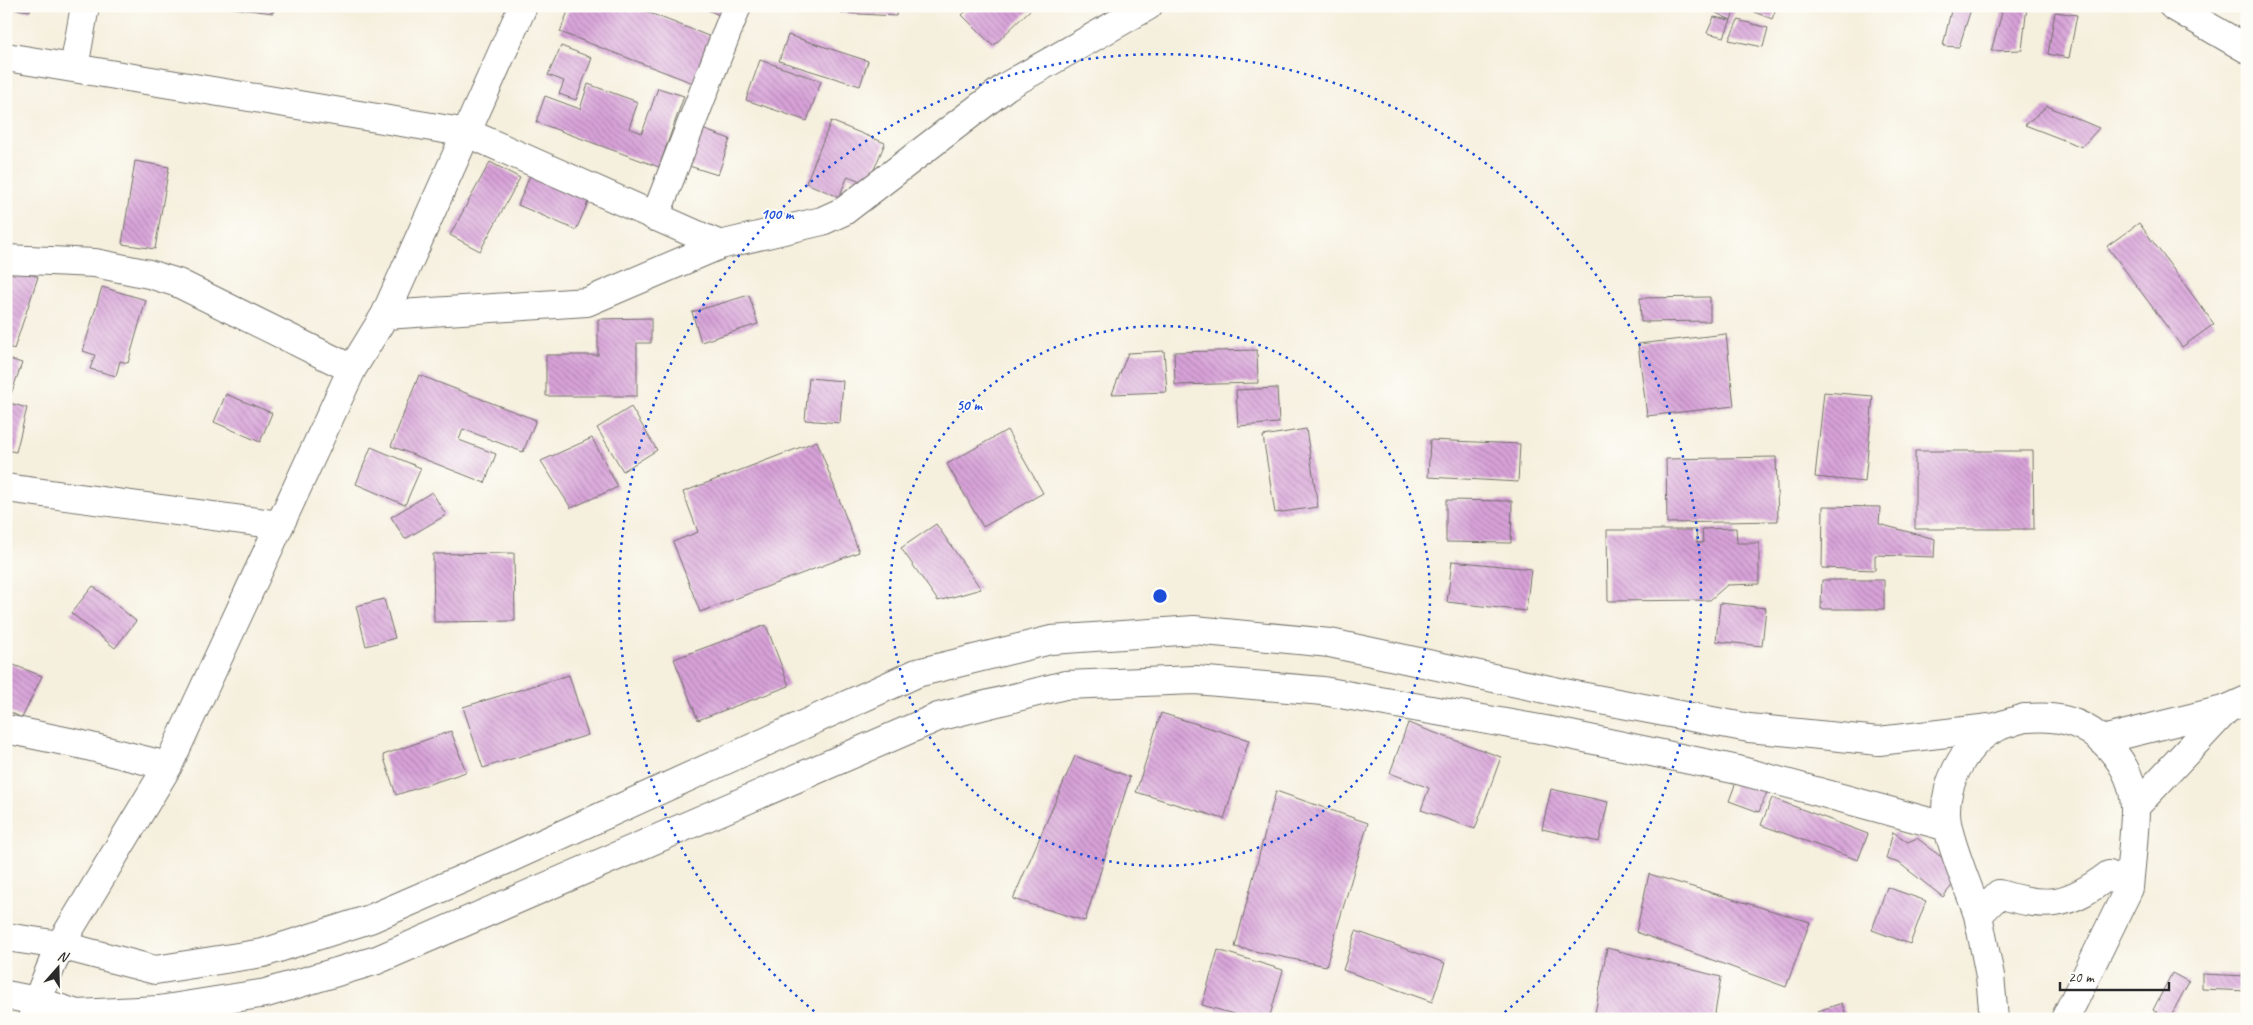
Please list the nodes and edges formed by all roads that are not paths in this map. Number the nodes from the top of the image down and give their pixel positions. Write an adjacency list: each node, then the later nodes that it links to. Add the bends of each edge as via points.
1 (85, 6): 8 (main road)
2 (523, 6): 9 (main road)
3 (737, 6): 10 (main road)
4 (1148, 6): 11 (main road, via 1008,86 844,211 822,221)
5 (2173, 6): 6 (main road)
6 (2247, 49)
7 (6, 57): 8 (main road)
8 (74, 68): 9 (main road)
9 (468, 133): 10 (main road); 13 (main road)
10 (655, 217): 11 (main road)
11 (720, 245): 13 (main road, via 587,302)
12 (6, 259): 14 (main road, via 94,263 178,283)
13 (386, 315): 14 (main road)
14 (352, 370): 16 (main road)
15 (6, 488): 16 (main road)
16 (280, 525): 21 (main road)
17 (2237, 705): 20 (main road); 22 (main road)
18 (1998, 726): 20 (main road, via 2024,718 2052,718 2079,725); 23 (main road, via 1974,744 1956,769 1947,797); 27 (main road, via 1879,741 1749,728 1559,692 1330,642 1194,630 1051,640 917,672 370,919 263,953 155,970)
19 (6, 729): 21 (main road)
20 (2102, 740): 22 (main road, via 2119,759 2130,782)
21 (168, 766): 27 (main road)
22 (2135, 807): 24 (main road)
23 (1948, 827): 25 (main road); 29 (main road, via 1738,770 1552,732 1323,692 1195,680 1065,685 938,717 378,960 266,993 159,1010 77,1014)
24 (2129, 888): 25 (main road, via 2109,875 2085,893 2058,903 2028,903 1999,894); 31 (main road)
25 (1978, 915): 30 (main road, via 1990,976)
26 (6, 937): 27 (main road)
27 (60, 945): 29 (main road)
28 (6, 995): 29 (main road)
29 (34, 1010)
30 (1994, 1019)
31 (2065, 1019)

